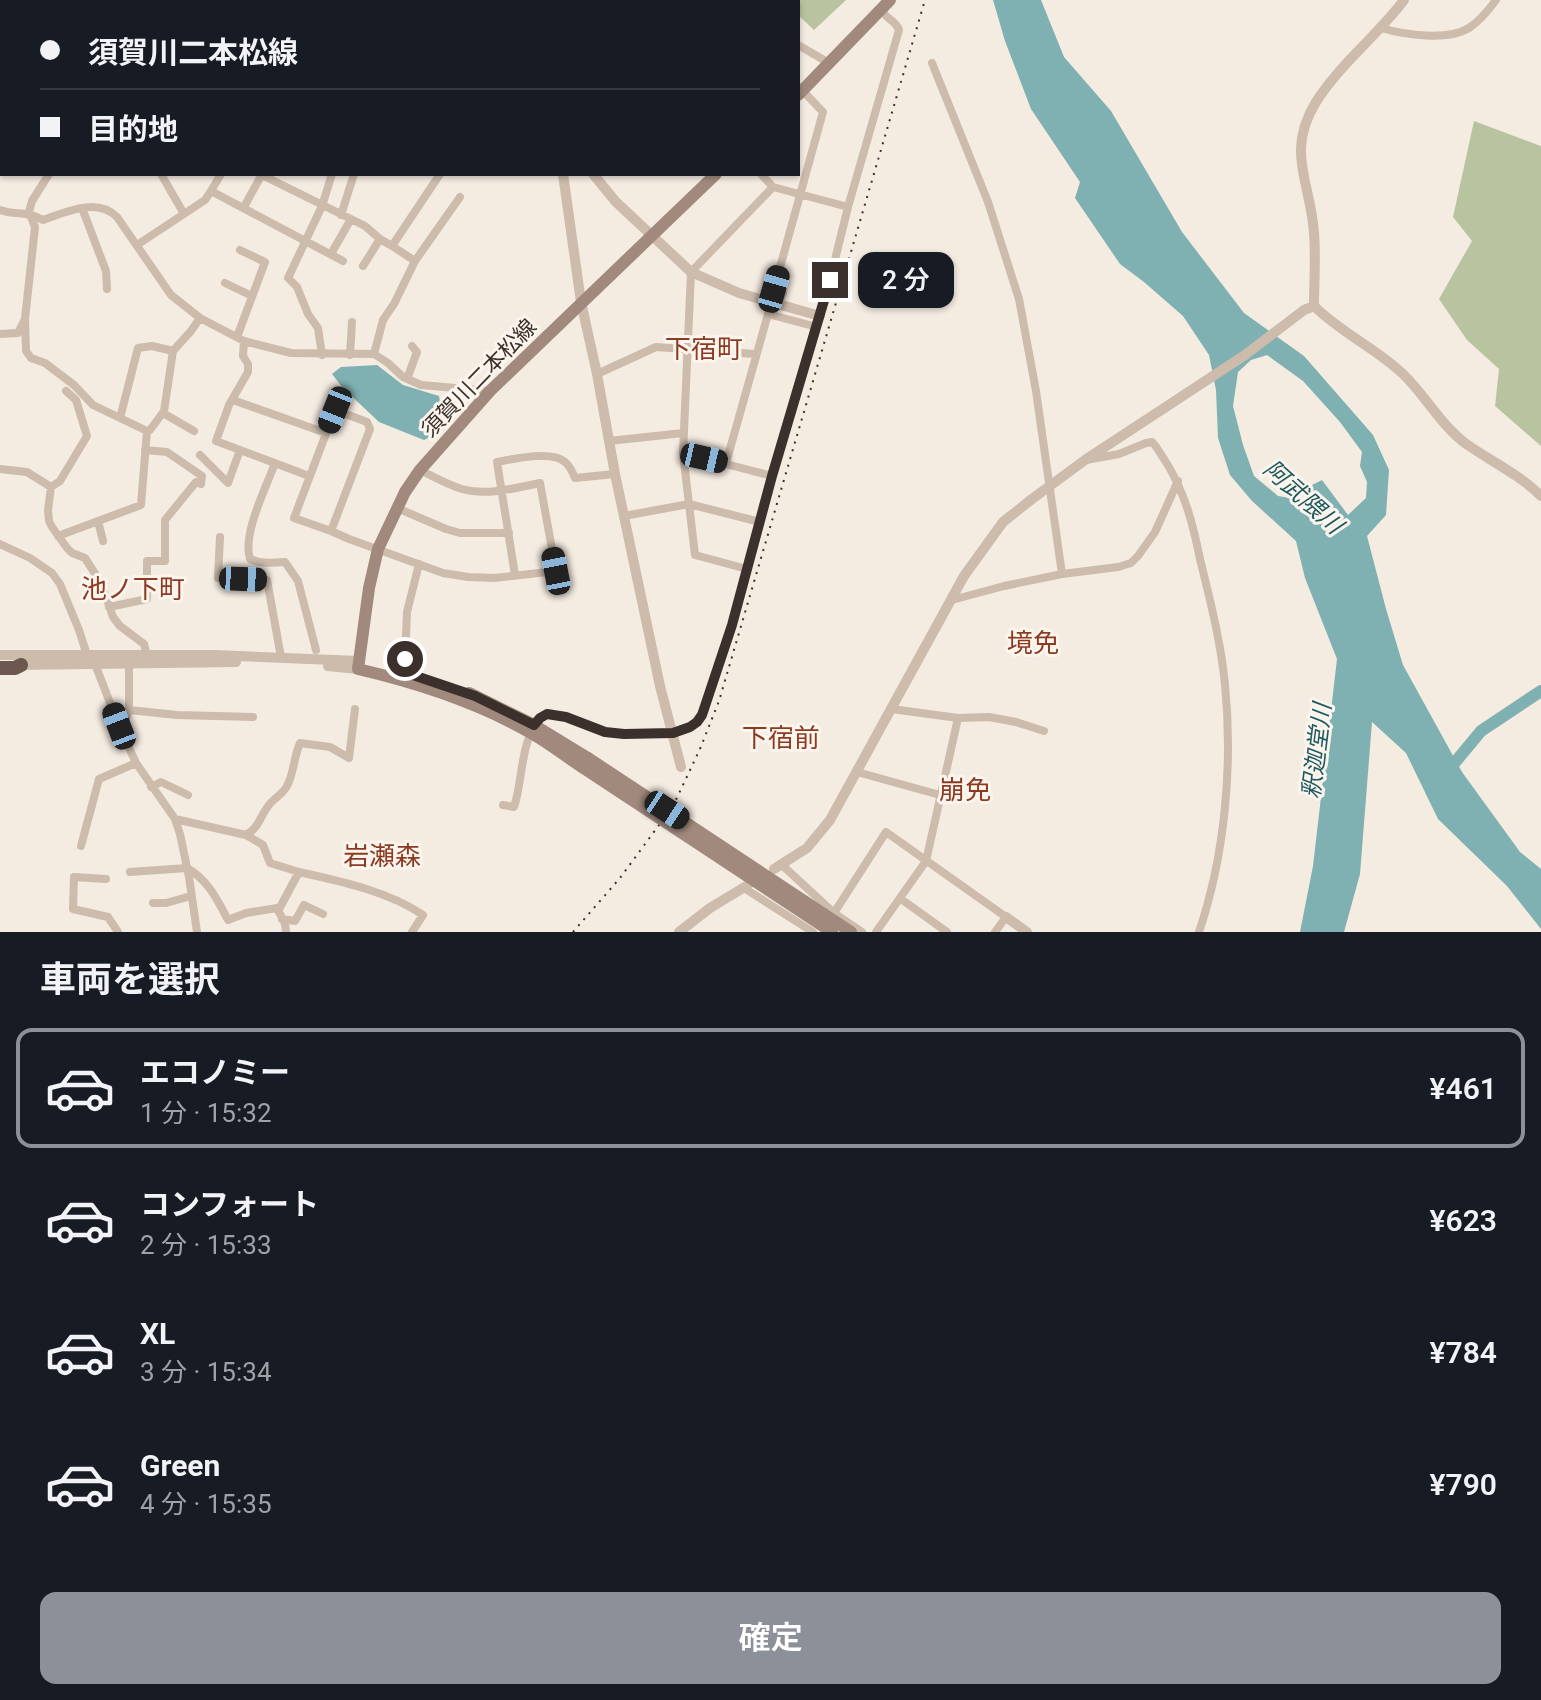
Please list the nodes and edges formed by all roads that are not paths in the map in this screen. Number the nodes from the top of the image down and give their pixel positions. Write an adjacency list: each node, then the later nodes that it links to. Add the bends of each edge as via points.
1 (1404, 0): 4 (street)
2 (1496, 0): 4 (street, via 1479,20 1456,33)
3 (886, 5): 6 (main road); 27 (street, via 885,17 899,30)
4 (1381, 28): 50 (street, via 1331,82 1305,127 1301,166 1314,234)
5 (800, 46): 6 (street)
6 (829, 63): 8 (main road)
7 (932, 63): 90 (street, via 988,202 1019,299)
8 (800, 92): 23 (street, via 823,112)
9 (48, 176): 30 (street)
10 (162, 176): 31 (street)
11 (220, 176): 22 (street)
12 (261, 176): 26 (street)
13 (266, 176): 25 (street)
14 (331, 176): 25 (street)
15 (353, 176): 32 (street)
16 (439, 176): 38 (street)
17 (563, 176): 48 (street)
18 (595, 176): 34 (street)
19 (714, 176): 34 (main road, 須賀川二本松線)
20 (763, 176): 21 (street)
21 (773, 187): 23 (street); 44 (street)
22 (211, 191): 26 (street); 31 (street)
23 (801, 195): 27 (street); 49 (street, via 774,289 783,293)
24 (460, 197): 42 (street)
25 (322, 206): 32 (street); 35 (street)
26 (244, 207): 35 (street)
27 (848, 207): 51 (street)
28 (82, 208): 30 (street, via 43,220); 37 (street, via 111,210); 46 (street, via 106,271)
29 (0, 210): 30 (street)
30 (29, 212): 53 (street, via 35,227)
31 (184, 214): 37 (street)
32 (341, 215): 33 (street)
33 (351, 219): 36 (street); 40 (street)
34 (652, 236): 44 (street); 48 (main road, 須賀川二本松線)
35 (305, 239): 40 (street); 63 (street, via 288,278 318,328)
36 (380, 239): 38 (street); 43 (street)
37 (137, 245): 52 (street, via 171,295)
38 (392, 246): 42 (street)
39 (240, 250): 47 (street, via 265,262)
40 (331, 254): 41 (street)
41 (343, 261)
42 (415, 261): 61 (street, via 383,320)
43 (363, 266)
44 (691, 272): 49 (street); 59 (street)
45 (225, 283): 47 (street)
46 (107, 289)
47 (252, 296): 57 (street)
48 (581, 302): 65 (street); 68 (main road, 須賀川二本松線)
49 (778, 304): 51 (street)
50 (1314, 306): 81 (street); 93 (street, via 1402,373 1450,430)
51 (820, 316): 55 (street)
52 (200, 318): 57 (street); 60 (street)
53 (25, 319): 56 (street, via 18,333); 71 (street, via 31,358 45,363 93,405)
54 (352, 322): 64 (street)
55 (817, 327): 62 (street, via 768,314); 88 (street)
56 (0, 334)
57 (240, 339): 63 (street); 69 (street, via 248,372)
58 (412, 346): 66 (street, via 417,352)
59 (688, 348): 62 (street); 65 (street, via 656,347); 75 (street)
60 (173, 351): 70 (street); 71 (street, via 138,348)
61 (374, 354): 64 (street); 66 (street)
62 (755, 354): 83 (street)
63 (322, 355): 64 (street)
64 (350, 355)
65 (597, 374): 76 (street)
66 (407, 379): 68 (street)
67 (66, 391): 91 (street, via 76,400 87,436)
68 (490, 391): 85 (main road, 須賀川二本松線)
69 (233, 400): 74 (street); 78 (street, via 216,441)
70 (163, 413): 72 (street); 73 (street)
71 (120, 418): 72 (street)
72 (147, 431): 77 (street)
73 (194, 431)
74 (326, 433): 87 (street); 99 (street, via 335,410 367,422 370,429)
75 (683, 433): 76 (street); 79 (street)
76 (609, 441): 86 (street)
77 (145, 450): 97 (street, via 141,505); 111 (street, via 167,452 203,481 196,482 165,520 165,561 147,561 147,599)
78 (240, 450): 80 (street, via 228,483); 82 (street)
79 (683, 453): 83 (street); 94 (street)
80 (200, 455)
81 (1085, 460): 89 (street, via 1152,442); 90 (street)
82 (275, 463): 87 (street); 112 (street, via 249,533 248,553 256,561 285,562 298,581)
83 (726, 463): 88 (street)
84 (0, 469): 91 (street, via 27,472)
85 (420, 470): 92 (street, via 459,488); 95 (main road, 須賀川二本松線)
86 (615, 474): 92 (street, via 575,478 562,459 534,456 497,462); 96 (street)
87 (309, 476): 99 (street, via 294,518)
88 (772, 476): 98 (street)
89 (1178, 481): 108 (street, via 1155,532 1131,563); 169 (street, via 1217,633 1227,717 1221,839)
90 (1051, 486): 108 (street); 110 (street, via 1003,522)
91 (51, 487): 101 (street, via 49,521)
92 (500, 490): 100 (street); 109 (street, via 540,483 556,571)
93 (1541, 496)
94 (689, 504): 96 (street); 98 (street); 107 (street, via 695,555)
95 (397, 508): 100 (street, via 460,533); 105 (main road, 須賀川二本松線)
96 (624, 516): 130 (street)
97 (98, 521): 101 (street); 103 (street)
98 (760, 522): 107 (street)
99 (331, 531): 105 (street)
100 (509, 533): 109 (street)
101 (58, 536): 111 (street, via 72,553 85,558)
102 (220, 537): 115 (street, via 218,578 267,580)
103 (103, 541)
104 (0, 544): 113 (street, via 52,573)
105 (378, 549): 106 (street); 120 (main road, 須賀川二本松線)
106 (419, 564): 109 (street, via 468,577); 121 (street, via 407,612)
107 (747, 569): 130 (street, via 702,715)
108 (1062, 574): 110 (street)
109 (515, 575)
110 (952, 600): 123 (street)
111 (109, 607): 114 (street, via 120,626 144,644)
112 (316, 650)
113 (87, 655): 114 (street); 117 (street); 118 (street)
114 (147, 656): 115 (street)
115 (281, 657): 120 (street)
116 (129, 662): 118 (street); 120 (street); 124 (street)
117 (0, 663): 118 (street); 119 (highway)
118 (95, 664): 119 (street); 127 (street)
119 (21, 665)
120 (358, 665): 121 (main road); 128 (main road)
121 (407, 673): 128 (main road, via 475,696)
122 (355, 709): 140 (street, via 349,758 330,747 300,743 286,788)
123 (892, 709): 126 (street); 134 (street)
124 (129, 710): 125 (street); 127 (street)
125 (253, 717)
126 (958, 718): 129 (street, via 989,717); 137 (street)
127 (119, 726): 131 (street)
128 (533, 729): 130 (street, via 547,714 605,732); 132 (main road); 138 (street, via 514,807)
129 (1044, 731)
130 (673, 733): 133 (street)
131 (136, 763): 135 (street); 141 (street, via 99,779)
132 (585, 763): 162 (main road, bridge); 163 (main road, bridge)
133 (681, 767)
134 (857, 772): 137 (street); 143 (street, via 821,832)
135 (151, 787): 136 (street, via 161,782); 139 (street)
136 (188, 795)
137 (940, 795): 142 (street)
138 (503, 805)
139 (175, 819): 140 (street); 144 (street)
140 (246, 835): 146 (street, via 263,845 270,863)
141 (81, 846)
142 (926, 861): 150 (street); 152 (street, via 886,832); 155 (street)
143 (778, 867): 152 (street)
144 (187, 868): 145 (street); 149 (street); 154 (street, via 212,889 228,920 277,908)
145 (130, 872)
146 (299, 872): 154 (street); 159 (street, via 409,905 423,915)
147 (106, 879): 156 (street, via 74,877 73,909 108,917)
148 (746, 887): 160 (street); 161 (street)
149 (191, 896): 151 (street); 157 (street)
150 (901, 899): 165 (street); 166 (street)
151 (153, 903)
152 (834, 913): 164 (street)
153 (323, 914): 154 (street, via 304,905 295,921)
154 (280, 915): 158 (street)
155 (1006, 917): 167 (street); 168 (street)
156 (118, 932)
157 (197, 932)
158 (286, 932)
159 (412, 932)
160 (679, 932)
161 (813, 932)
162 (832, 932)
163 (851, 932)
164 (862, 932)
165 (876, 932)
166 (947, 932)
167 (995, 932)
168 (1027, 932)
169 (1199, 932)

